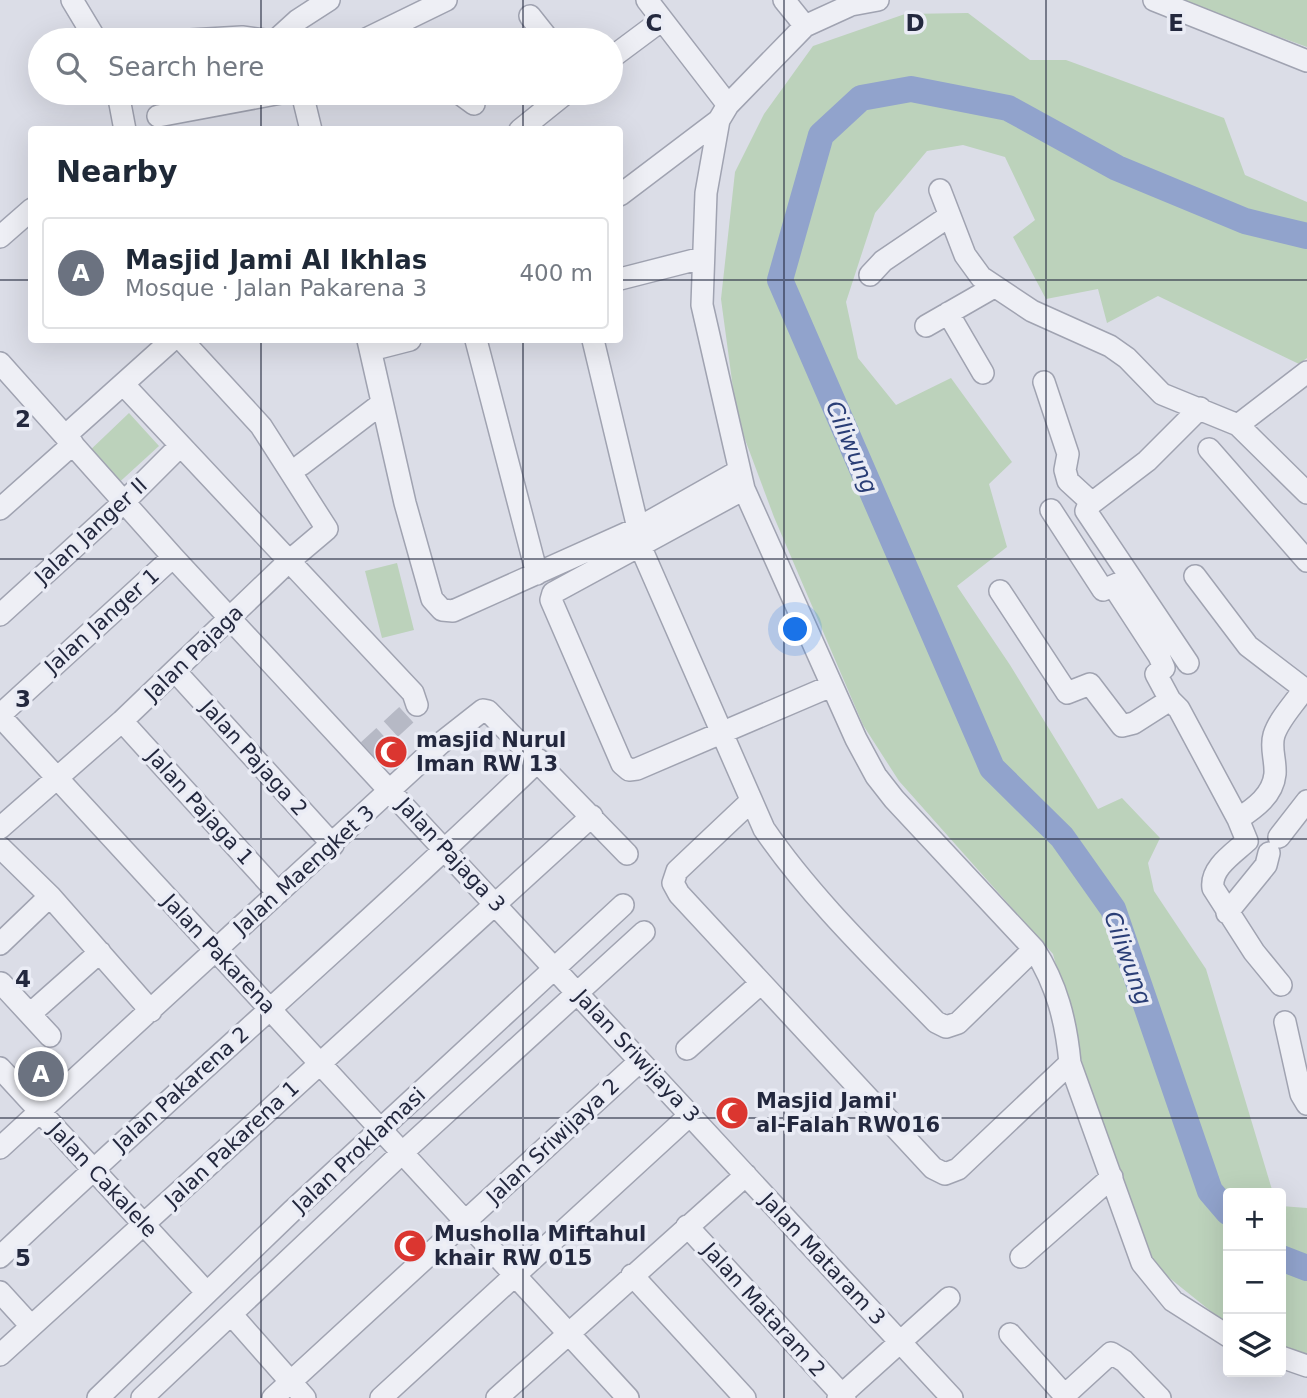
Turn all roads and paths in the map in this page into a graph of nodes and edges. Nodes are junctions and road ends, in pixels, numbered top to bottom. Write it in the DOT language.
graph roads {
  1 [pos="72,0"];
  2 [pos="329,0"];
  3 [pos="446,0"];
  4 [pos="647,0"];
  5 [pos="784,0"];
  6 [pos="878,0"];
  7 [pos="1154,0"];
  8 [pos="530,16"];
  9 [pos="662,19"];
  10 [pos="805,26"];
  11 [pos="89,28"];
  12 [pos="289,28"];
  13 [pos="390,28"];
  14 [pos="540,28"];
  15 [pos="623,49"];
  16 [pos="1307,61"];
  17 [pos="120,105"];
  18 [pos="217,105"];
  19 [pos="305,105"];
  20 [pos="551,105"];
  21 [pos="724,113"];
  22 [pos="158,116"];
  23 [pos="124,126"];
  24 [pos="311,126"];
  25 [pos="525,126"];
  26 [pos="940,190"];
  27 [pos="623,193"];
  28 [pos="28,212"];
  29 [pos="948,217"];
  30 [pos="0,237"];
  31 [pos="702,258"];
  32 [pos="870,275"];
  33 [pos="623,278"];
  34 [pos="994,287"];
  35 [pos="948,313"];
  36 [pos="926,326"];
  37 [pos="169,343"];
  38 [pos="185,343"];
  39 [pos="477,343"];
  40 [pos="594,343"];
  41 [pos="370,345"];
  42 [pos="0,363"];
  43 [pos="1307,372"];
  44 [pos="984,373"];
  45 [pos="1044,382"];
  46 [pos="124,385"];
  47 [pos="381,404"];
  48 [pos="1200,408"];
  49 [pos="1238,425"];
  50 [pos="69,440"];
  51 [pos="180,446"];
  52 [pos="1209,449"];
  53 [pos="301,466"];
  54 [pos="741,480"];
  55 [pos="1305,486"];
  56 [pos="5,495"];
  57 [pos="124,502"];
  58 [pos="1092,503"];
  59 [pos="1051,510"];
  60 [pos="639,538"];
  61 [pos="173,557"];
  62 [pos="1307,561"];
  63 [pos="288,562"];
  64 [pos="537,574"];
  65 [pos="1195,576"];
  66 [pos="1122,582"];
  67 [pos="1000,591"];
  68 [pos="0,615"];
  69 [pos="231,617"];
  70 [pos="1188,663"];
  71 [pos="175,671"];
  72 [pos="831,686"];
  73 [pos="1306,690"];
  74 [pos="1170,700"];
  75 [pos="417,705"];
  76 [pos="0,716"];
  77 [pos="122,722"];
  78 [pos="723,733"];
  79 [pos="539,760"];
  80 [pos="58,778"];
  81 [pos="390,790"];
  82 [pos="1307,801"];
  83 [pos="750,802"];
  84 [pos="592,816"];
  85 [pos="1238,819"];
  86 [pos="0,828"];
  87 [pos="333,845"];
  88 [pos="0,847"];
  89 [pos="446,850"];
  90 [pos="627,854"];
  91 [pos="278,893"];
  92 [pos="50,896"];
  93 [pos="496,904"];
  94 [pos="623,905"];
  95 [pos="1227,913"];
  96 [pos="644,932"];
  97 [pos="0,944"];
  98 [pos="1034,949"];
  99 [pos="215,951"];
  100 [pos="100,952"];
  101 [pos="556,968"];
  102 [pos="761,983"];
  103 [pos="0,984"];
  104 [pos="1281,985"];
  105 [pos="580,993"];
  106 [pos="270,1009"];
  107 [pos="151,1011"];
  108 [pos="30,1014"];
  109 [pos="1285,1022"];
  110 [pos="50,1036"];
  111 [pos="687,1049"];
  112 [pos="640,1061"];
  113 [pos="1070,1063"];
  114 [pos="319,1064"];
  115 [pos="0,1068"];
  116 [pos="1307,1104"];
  117 [pos="39,1110"];
  118 [pos="691,1114"];
  119 [pos="382,1129"];
  120 [pos="0,1148"];
  121 [pos="403,1152"];
  122 [pos="93,1169"];
  123 [pos="746,1175"];
  124 [pos="1111,1177"];
  125 [pos="466,1221"];
  126 [pos="144,1225"];
  127 [pos="687,1226"];
  128 [pos="0,1257"];
  129 [pos="1021,1257"];
  130 [pos="632,1275"];
  131 [pos="517,1276"];
  132 [pos="0,1292"];
  133 [pos="206,1293"];
  134 [pos="949,1298"];
  135 [pos="231,1314"];
  136 [pos="32,1326"];
  137 [pos="567,1333"];
  138 [pos="1223,1333"];
  139 [pos="1010,1335"];
  140 [pos="900,1342"];
  141 [pos="0,1355"];
  142 [pos="1286,1359"];
  143 [pos="1307,1366"];
  144 [pos="290,1381"];
  145 [pos="508,1395"];
  146 [pos="842,1397"];
  147 [pos="1066,1397"];
  148 [pos="98,1398"];
  149 [pos="142,1398"];
  150 [pos="273,1398"];
  151 [pos="305,1398"];
  152 [pos="381,1398"];
  153 [pos="628,1398"];
  154 [pos="745,1398"];
  155 [pos="952,1398"];
  156 [pos="1160,1398"];
  1 -- 11 [label="street"];
  2 -- 12 [label="street"];
  3 -- 13 [label="street"];
  4 -- 9 [label="street"];
  5 -- 10 [label="street"];
  6 -- 10 [label="street"];
  7 -- 16 [label="street"];
  8 -- 14 [label="street"];
  9 -- 15 [label="street"];
  9 -- 21 [label="street"];
  10 -- 21 [label="street"];
  17 -- 23 [label="street"];
  18 -- 22 [label="street"];
  19 -- 24 [label="street"];
  20 -- 25 [label="street"];
  21 -- 27 [label="street"];
  21 -- 31 [label="street"];
  26 -- 29 [label="street"];
  28 -- 30 [label="street"];
  29 -- 32 [label="street"];
  29 -- 34 [label="street"];
  31 -- 33 [label="street"];
  31 -- 54 [label="street"];
  34 -- 35 [label="street"];
  34 -- 48 [label="street"];
  35 -- 36 [label="street"];
  35 -- 44 [label="street"];
  37 -- 46 [label="street"];
  38 -- 63 [label="street, Jalan Pajaga"];
  39 -- 64 [label="street"];
  40 -- 60 [label="street"];
  41 -- 47 [label="street"];
  42 -- 50 [label="street, Jalan Pajaga 3"];
  43 -- 49 [label="street"];
  45 -- 58 [label="street"];
  46 -- 50 [label="street"];
  46 -- 51 [label="street"];
  47 -- 53 [label="street"];
  47 -- 64 [label="street"];
  48 -- 49 [label="street"];
  48 -- 58 [label="street"];
  49 -- 55 [label="street"];
  50 -- 56 [label="street"];
  50 -- 57 [label="street, Jalan Pajaga 3"];
  51 -- 57 [label="street, Jalan Janger II"];
  51 -- 63 [label="street"];
  52 -- 62 [label="street"];
  54 -- 60 [label="street"];
  54 -- 72 [label="street"];
  57 -- 61 [label="street, Jalan Pajaga 3"];
  57 -- 68 [label="street, Jalan Janger II"];
  58 -- 66 [label="street"];
  59 -- 66 [label="street"];
  60 -- 64 [label="street"];
  60 -- 78 [label="street"];
  60 -- 78 [label="street"];
  61 -- 69 [label="street, Jalan Pajaga 3"];
  61 -- 76 [label="street, Jalan Janger 1"];
  63 -- 69 [label="street, Jalan Pajaga"];
  63 -- 75 [label="street"];
  65 -- 73 [label="street"];
  66 -- 70 [label="street"];
  66 -- 74 [label="street"];
  67 -- 74 [label="street"];
  69 -- 71 [label="street, Jalan Pajaga"];
  69 -- 81 [label="street, Jalan Pajaga 3"];
  71 -- 77 [label="street, Jalan Pajaga"];
  71 -- 87 [label="street, Jalan Pajaga 2"];
  72 -- 78 [label="street"];
  72 -- 98 [label="street"];
  73 -- 85 [label="street"];
  74 -- 85 [label="street"];
  76 -- 80 [label="street, Jalan Pakarena"];
  77 -- 80 [label="street, Jalan Pajaga"];
  77 -- 91 [label="street, Jalan Pajaga 1"];
  78 -- 83 [label="street"];
  79 -- 81 [label="street, Jalan Maengket 3"];
  79 -- 84 [label="street"];
  79 -- 89 [label="street, Jalan Pakarena 2"];
  80 -- 86 [label="street, Jalan Pajaga"];
  80 -- 99 [label="street, Jalan Pakarena"];
  81 -- 87 [label="street, Jalan Maengket 3"];
  81 -- 89 [label="street, Jalan Pajaga 3"];
  82 -- 95 [label="street"];
  83 -- 98 [label="street"];
  83 -- 102 [label="street"];
  84 -- 90 [label="street"];
  84 -- 93 [label="street, Jalan Pakarena 1"];
  85 -- 95 [label="street"];
  87 -- 91 [label="street, Jalan Maengket 3"];
  88 -- 92 [label="street"];
  89 -- 93 [label="street, Jalan Pajaga 3"];
  89 -- 106 [label="street, Jalan Pakarena 2"];
  91 -- 99 [label="street, Jalan Maengket 3"];
  92 -- 97 [label="street"];
  92 -- 100 [label="street"];
  93 -- 101 [label="street, Jalan Pajaga 3"];
  93 -- 114 [label="street, Jalan Pakarena 1"];
  94 -- 101 [label="street, Jalan Proklamasi"];
  95 -- 104 [label="street"];
  96 -- 105 [label="street, Jalan Proklamasi"];
  98 -- 113 [label="street"];
  99 -- 106 [label="street, Jalan Pakarena"];
  99 -- 107 [label="street, Jalan Maengket 3"];
  100 -- 107 [label="street"];
  100 -- 108 [label="street"];
  101 -- 105 [label="street, Jalan Sriwijaya 3"];
  101 -- 119 [label="street, Jalan Proklamasi"];
  102 -- 111 [label="street"];
  102 -- 113 [label="street"];
  103 -- 108 [label="street"];
  105 -- 112 [label="street, Jalan Sriwijaya 3"];
  105 -- 121 [label="street, Jalan Proklamasi"];
  106 -- 114 [label="street, Jalan Pakarena"];
  106 -- 122 [label="street, Jalan Pakarena 2"];
  107 -- 117 [label="street, Jalan Maengket 3"];
  108 -- 110 [label="street"];
  109 -- 116 [label="street"];
  112 -- 118 [label="street, Jalan Sriwijaya 3"];
  112 -- 125 [label="street, Jalan Sriwijaya 2"];
  113 -- 124 [label="street"];
  114 -- 119 [label="street, Jalan Pakarena"];
  114 -- 126 [label="street, Jalan Pakarena 1"];
  115 -- 117 [label="street, Jalan Cakalele"];
  117 -- 120 [label="street, Jalan Maengket 3"];
  117 -- 122 [label="street, Jalan Cakalele"];
  118 -- 123 [label="street, Jalan Sriwijaya 3"];
  118 -- 131 [label="street"];
  119 -- 121 [label="street, Jalan Pakarena"];
  119 -- 133 [label="street, Jalan Proklamasi"];
  121 -- 125 [label="street, Jalan Pakarena"];
  121 -- 135 [label="street, Jalan Proklamasi"];
  122 -- 126 [label="street, Jalan Cakalele"];
  122 -- 128 [label="street, Jalan Pakarena 2"];
  123 -- 127 [label="street"];
  123 -- 140 [label="street, Jalan Mataram 3"];
  124 -- 129 [label="street"];
  124 -- 138 [label="street"];
  125 -- 131 [label="street, Jalan Pakarena"];
  125 -- 144 [label="street, Jalan Sriwijaya 2"];
  126 -- 133 [label="street, Jalan Cakalele"];
  126 -- 136 [label="street, Jalan Pakarena 1"];
  127 -- 130 [label="street"];
  127 -- 146 [label="street, Jalan Mataram 2"];
  130 -- 137 [label="street"];
  130 -- 154 [label="street"];
  131 -- 137 [label="street, Jalan Pakarena"];
  131 -- 152 [label="street"];
  132 -- 136 [label="street"];
  133 -- 148 [label="street, Jalan Proklamasi"];
  134 -- 140 [label="street"];
  135 -- 144 [label="street"];
  135 -- 149 [label="street, Jalan Proklamasi"];
  136 -- 141 [label="street, Jalan Pakarena 1"];
  137 -- 145 [label="street"];
  137 -- 153 [label="street, Jalan Pakarena"];
  139 -- 147 [label="street"];
  140 -- 146 [label="street"];
  140 -- 155 [label="street, Jalan Mataram 3"];
  142 -- 143 [label="street"];
  144 -- 150 [label="street, Jalan Sriwijaya 2"];
  144 -- 151 [label="street"];
  147 -- 156 [label="street"];
}
